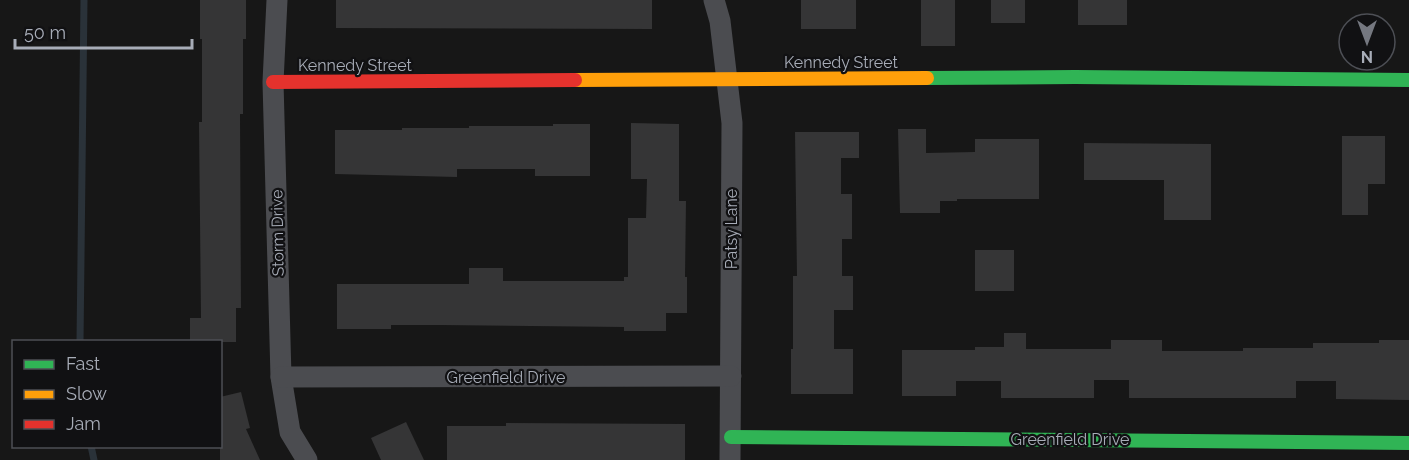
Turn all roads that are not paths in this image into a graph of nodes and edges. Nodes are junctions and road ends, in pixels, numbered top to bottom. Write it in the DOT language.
graph roads {
  1 [pos="277,0"];
  2 [pos="714,0"];
  3 [pos="727,79"];
  4 [pos="1409,80"];
  5 [pos="273,82"];
  6 [pos="731,376"];
  7 [pos="280,377"];
  8 [pos="731,437"];
  9 [pos="1409,443"];
  10 [pos="1029,450"];
  11 [pos="1343,451"];
  12 [pos="307,460"];
  13 [pos="730,460"];
  1 -- 5 [label="street, Storm Drive"];
  2 -- 3 [label="street, Patsy Lane"];
  3 -- 4 [label="street, Kennedy Street"];
  3 -- 5 [label="street, Kennedy Street"];
  3 -- 6 [label="street, Patsy Lane"];
  5 -- 7 [label="street, Storm Drive"];
  6 -- 7 [label="street, Greenfield Drive"];
  6 -- 8 [label="street, Patsy Lane"];
  7 -- 12 [label="street, Storm Drive"];
  8 -- 10 [label="street, Greenfield Drive"];
  8 -- 13 [label="street, Patsy Lane"];
  9 -- 11 [label="street, Greenfield Drive"];
  10 -- 11 [label="street, Greenfield Drive"];
}
